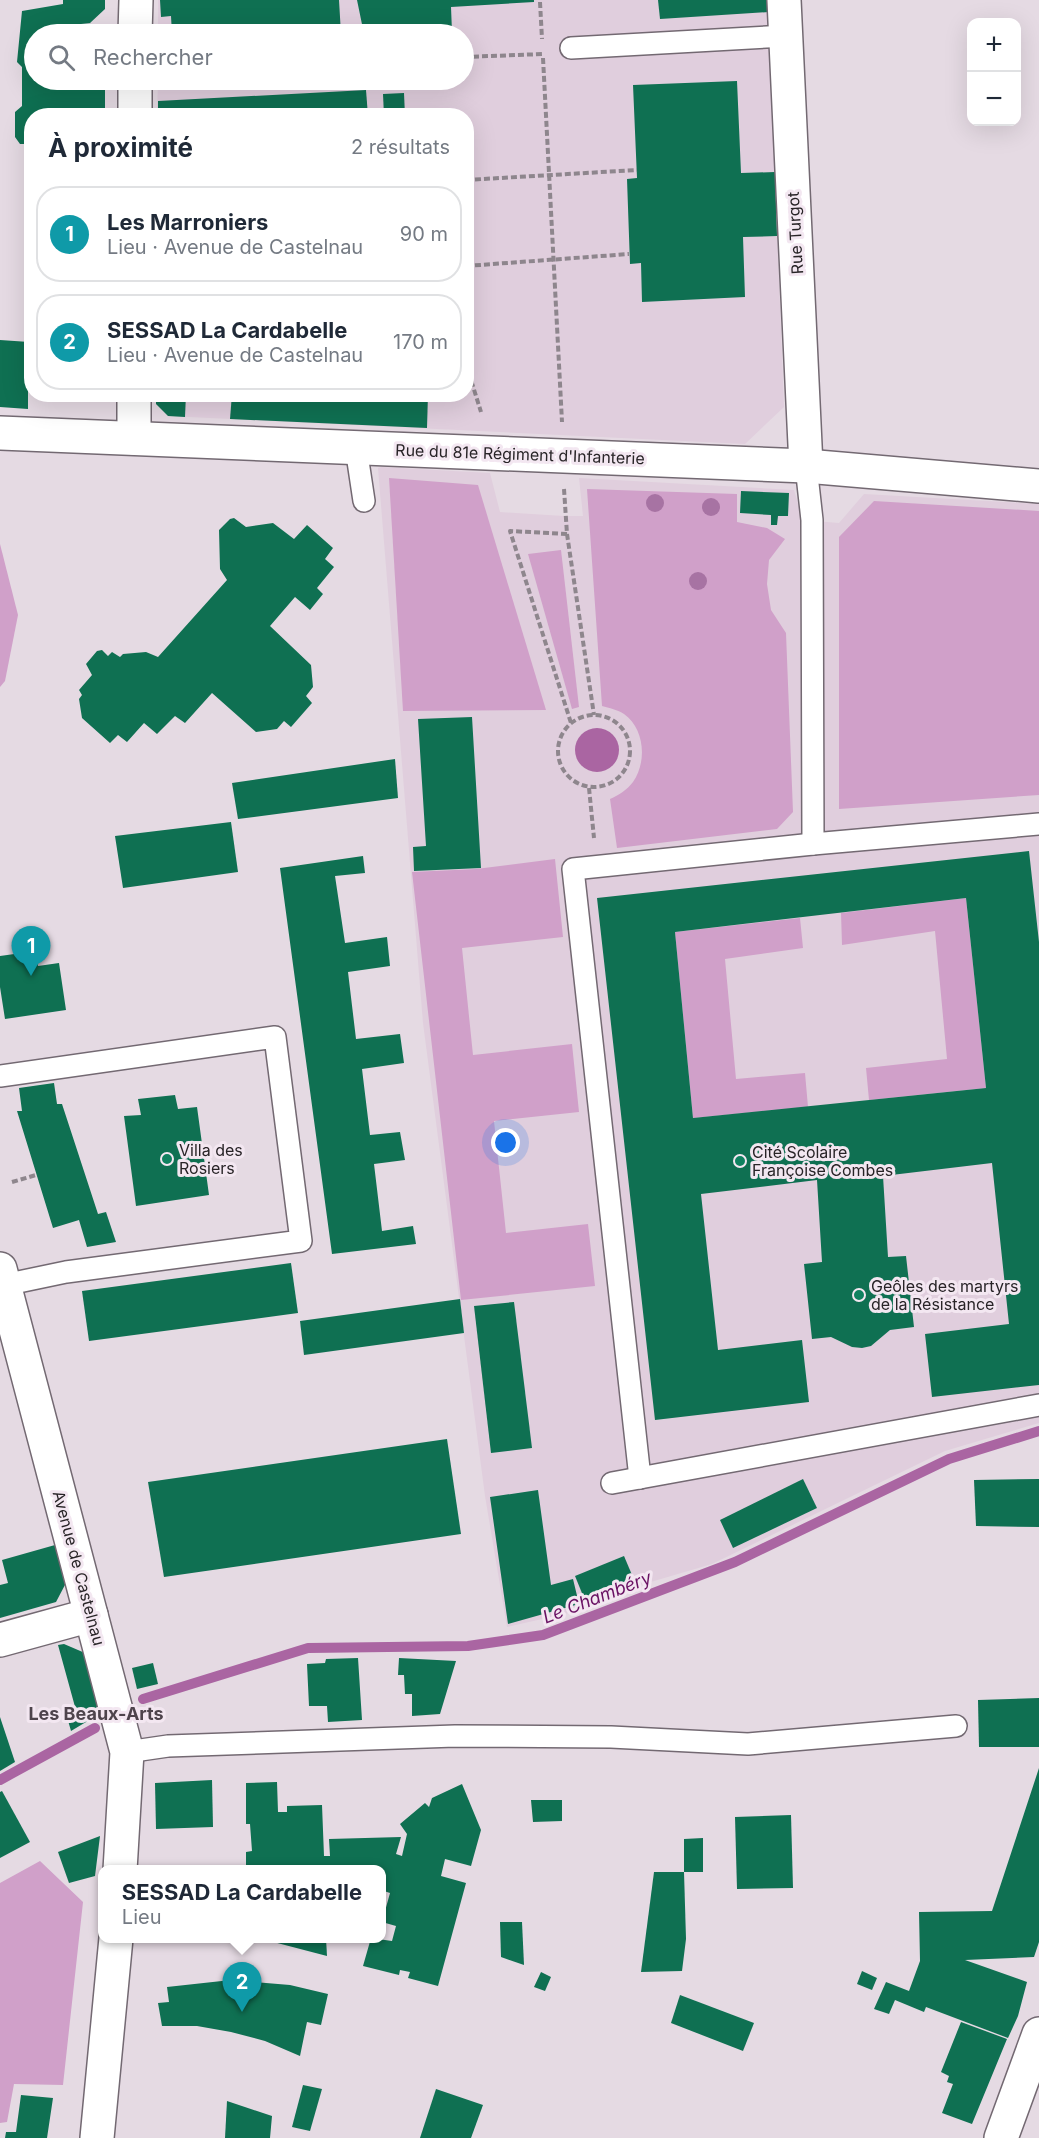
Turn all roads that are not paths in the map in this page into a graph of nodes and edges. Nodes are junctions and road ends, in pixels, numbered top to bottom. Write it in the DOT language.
graph roads {
  1 [pos="136,0"];
  2 [pos="784,0"];
  3 [pos="135,24"];
  4 [pos="786,36"];
  5 [pos="572,48"];
  6 [pos="135,90"];
  7 [pos="135,108"];
  8 [pos="134,402"];
  9 [pos="0,433"];
  10 [pos="134,438"];
  11 [pos="356,447"];
  12 [pos="806,466"];
  13 [pos="1039,486"];
  14 [pos="364,501"];
  15 [pos="1039,824"];
  16 [pos="813,844"];
  17 [pos="0,1076"];
  18 [pos="2,1277"];
  19 [pos="1039,1406"];
  20 [pos="640,1478"];
  21 [pos="612,1483"];
  22 [pos="91,1615"];
  23 [pos="0,1640"];
  24 [pos="956,1726"];
  25 [pos="128,1752"];
  26 [pos="120,1865"];
  27 [pos="116,1943"];
  28 [pos="1039,2034"];
  29 [pos="97,2138"];
  30 [pos="1001,2138"];
  1 -- 3 [label="street"];
  2 -- 4 [label="street, Rue Turgot"];
  4 -- 5 [label="lane"];
  4 -- 12 [label="street, Rue Turgot"];
  6 -- 7 [label="street"];
  8 -- 10 [label="street"];
  9 -- 10 [label="street, Rue du 81e Régiment d'Infanterie"];
  10 -- 11 [label="street, Rue du 81e Régiment d'Infanterie"];
  11 -- 12 [label="street, Rue du 81e Régiment d'Infanterie"];
  11 -- 14 [label="lane"];
  12 -- 13 [label="street, Rue du 81e Régiment d'Infanterie"];
  12 -- 16 [label="lane"];
  15 -- 16 [label="lane"];
  16 -- 20 [label="lane"];
  17 -- 18 [label="lane"];
  18 -- 22 [label="street, Avenue de Castelnau"];
  19 -- 20 [label="lane"];
  20 -- 21 [label="lane"];
  22 -- 23 [label="street"];
  22 -- 25 [label="street, Avenue de Castelnau"];
  24 -- 25 [label="lane"];
  25 -- 26 [label="street, Avenue de Castelnau"];
  27 -- 29 [label="street"];
  28 -- 30 [label="street"];
}
